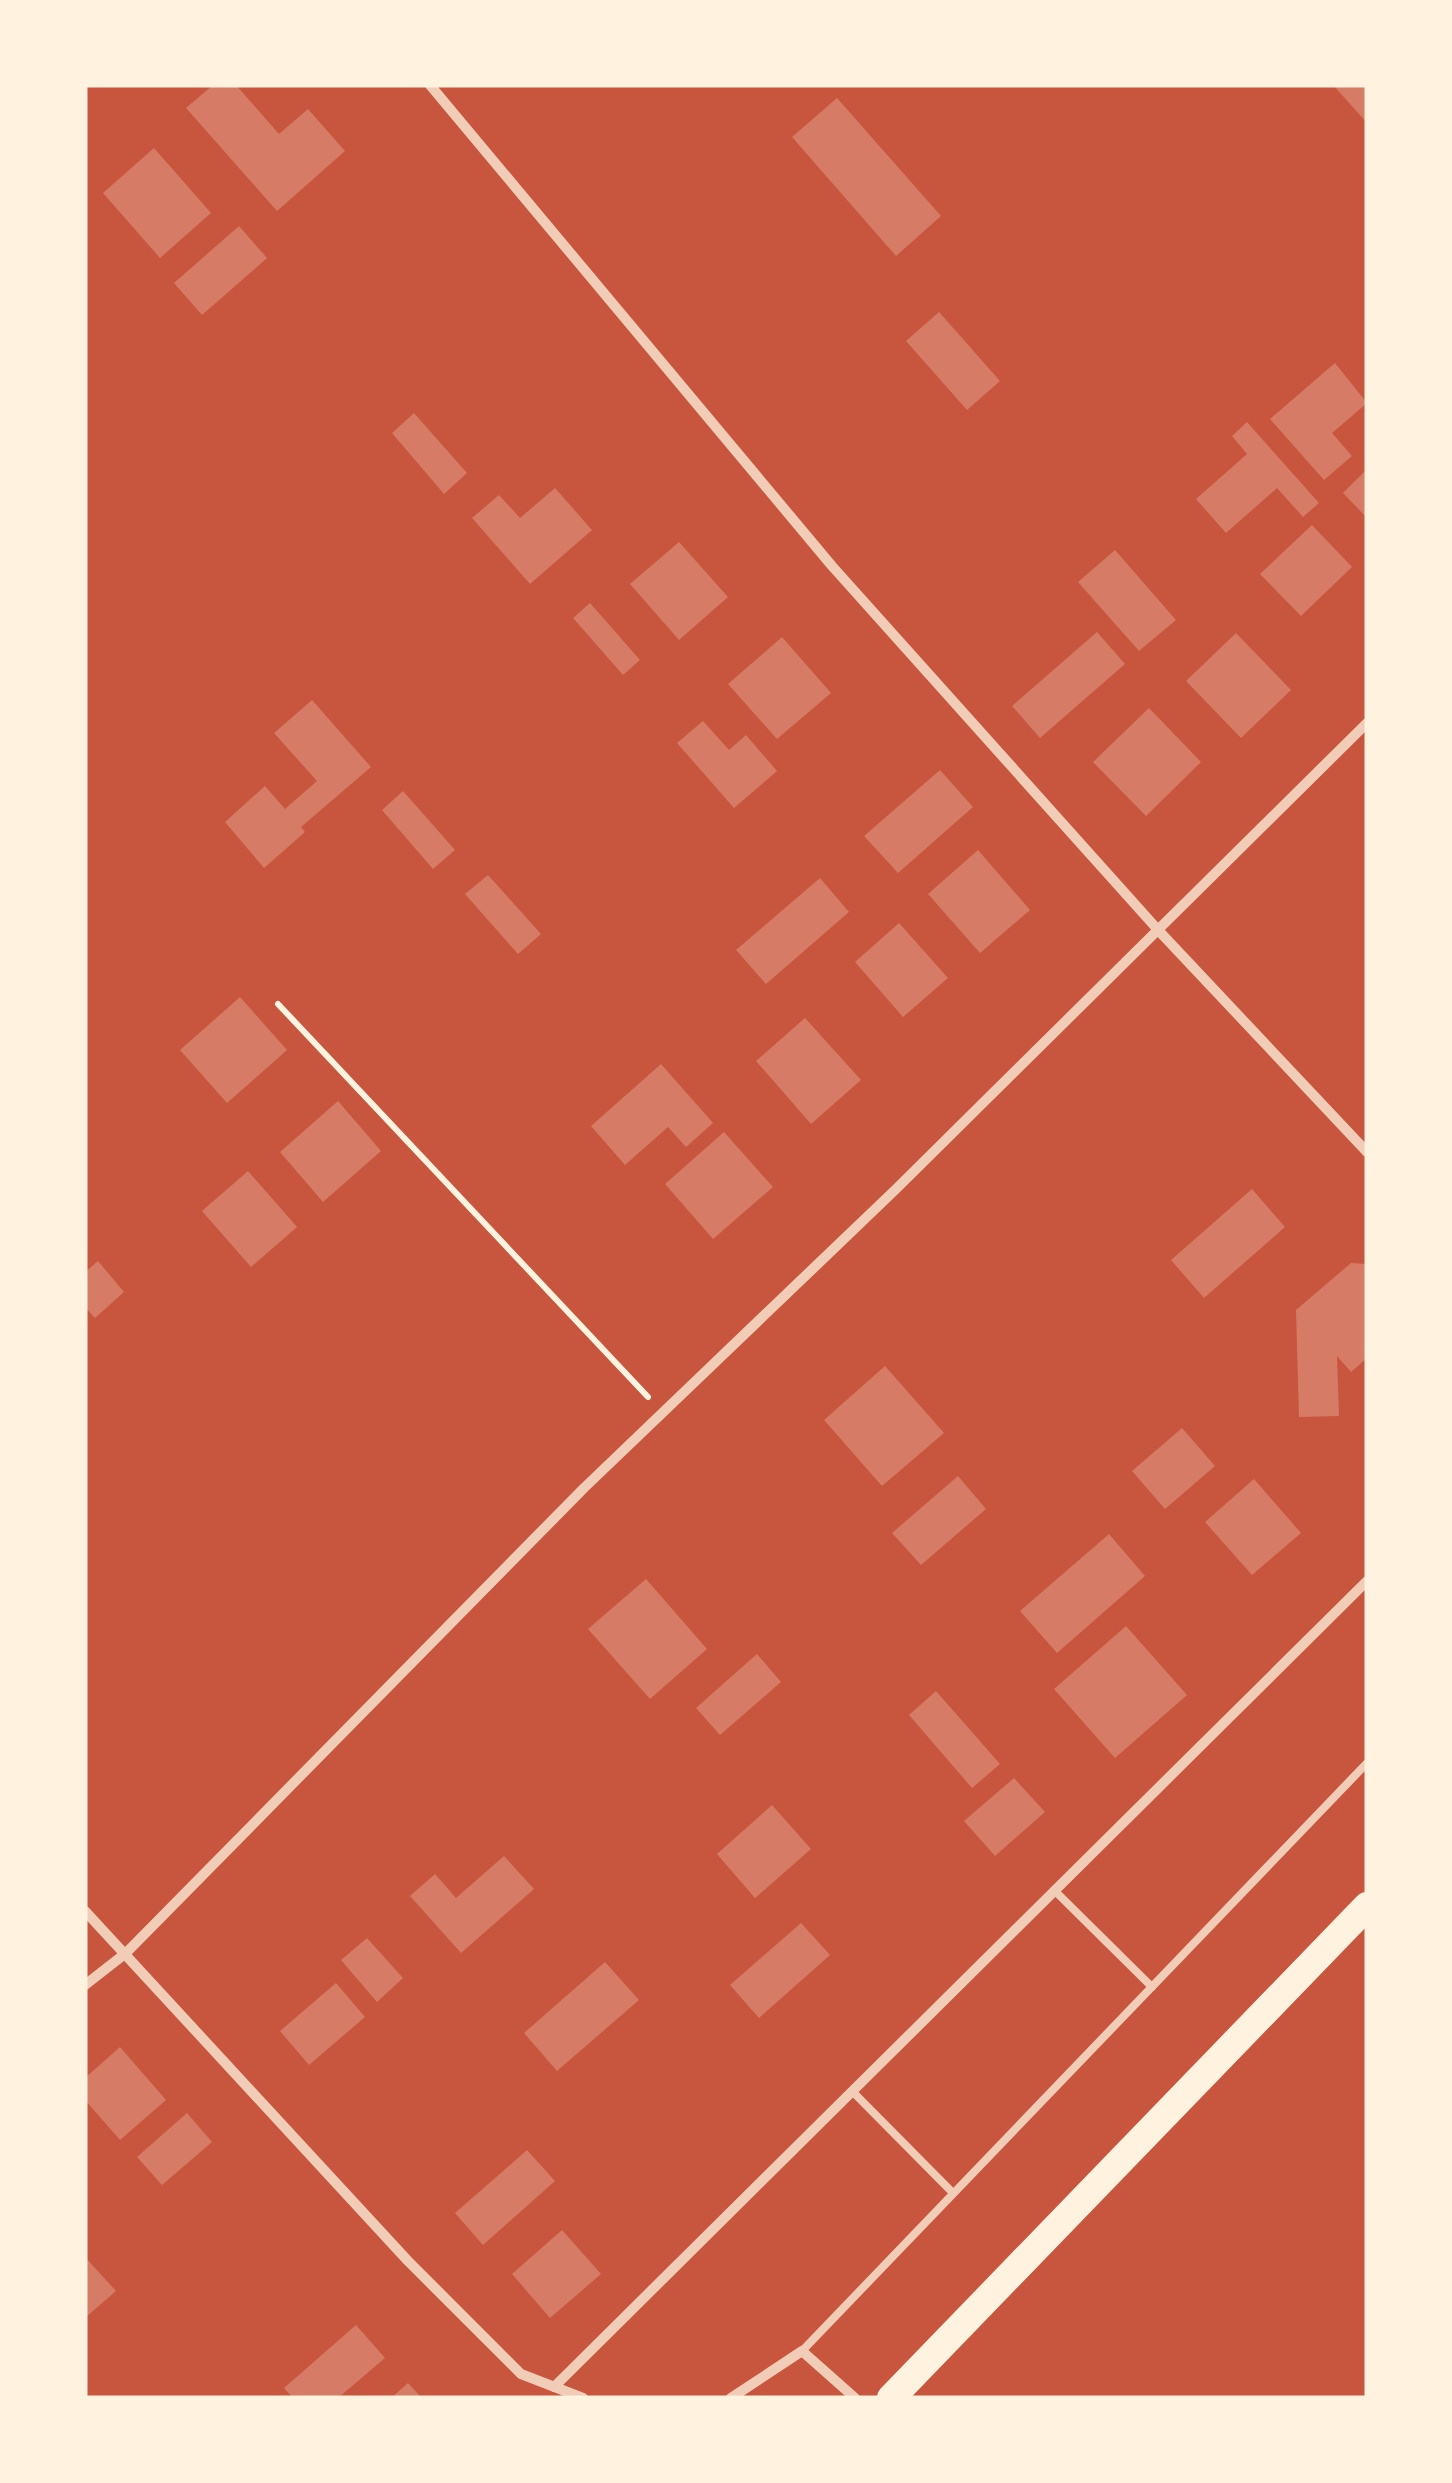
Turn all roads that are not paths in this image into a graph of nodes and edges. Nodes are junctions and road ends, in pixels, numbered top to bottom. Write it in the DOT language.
graph roads {
  1 [pos="430,85"];
  2 [pos="1367,724"];
  3 [pos="1159,931"];
  4 [pos="1367,1152"];
  5 [pos="1367,1581"];
  6 [pos="1367,1764"];
  7 [pos="1054,1890"];
  8 [pos="1367,1906"];
  9 [pos="85,1911"];
  10 [pos="126,1952"];
  11 [pos="85,1985"];
  12 [pos="1152,1988"];
  13 [pos="852,2091"];
  14 [pos="953,2193"];
  15 [pos="802,2350"];
  16 [pos="554,2387"];
  17 [pos="583,2398"];
  18 [pos="731,2398"];
  19 [pos="855,2398"];
  20 [pos="891,2398"];
  1 -- 3 [label="street"];
  2 -- 3 [label="street"];
  3 -- 4 [label="street"];
  3 -- 10 [label="street"];
  5 -- 7 [label="street"];
  6 -- 12 [label="lane"];
  7 -- 12 [label="lane"];
  7 -- 13 [label="street"];
  8 -- 20 [label="highway"];
  9 -- 10 [label="street"];
  10 -- 11 [label="street"];
  10 -- 16 [label="street"];
  12 -- 14 [label="lane"];
  13 -- 14 [label="lane"];
  13 -- 16 [label="street"];
  14 -- 15 [label="lane"];
  15 -- 18 [label="street"];
  15 -- 19 [label="street"];
  16 -- 17 [label="street"];
}
